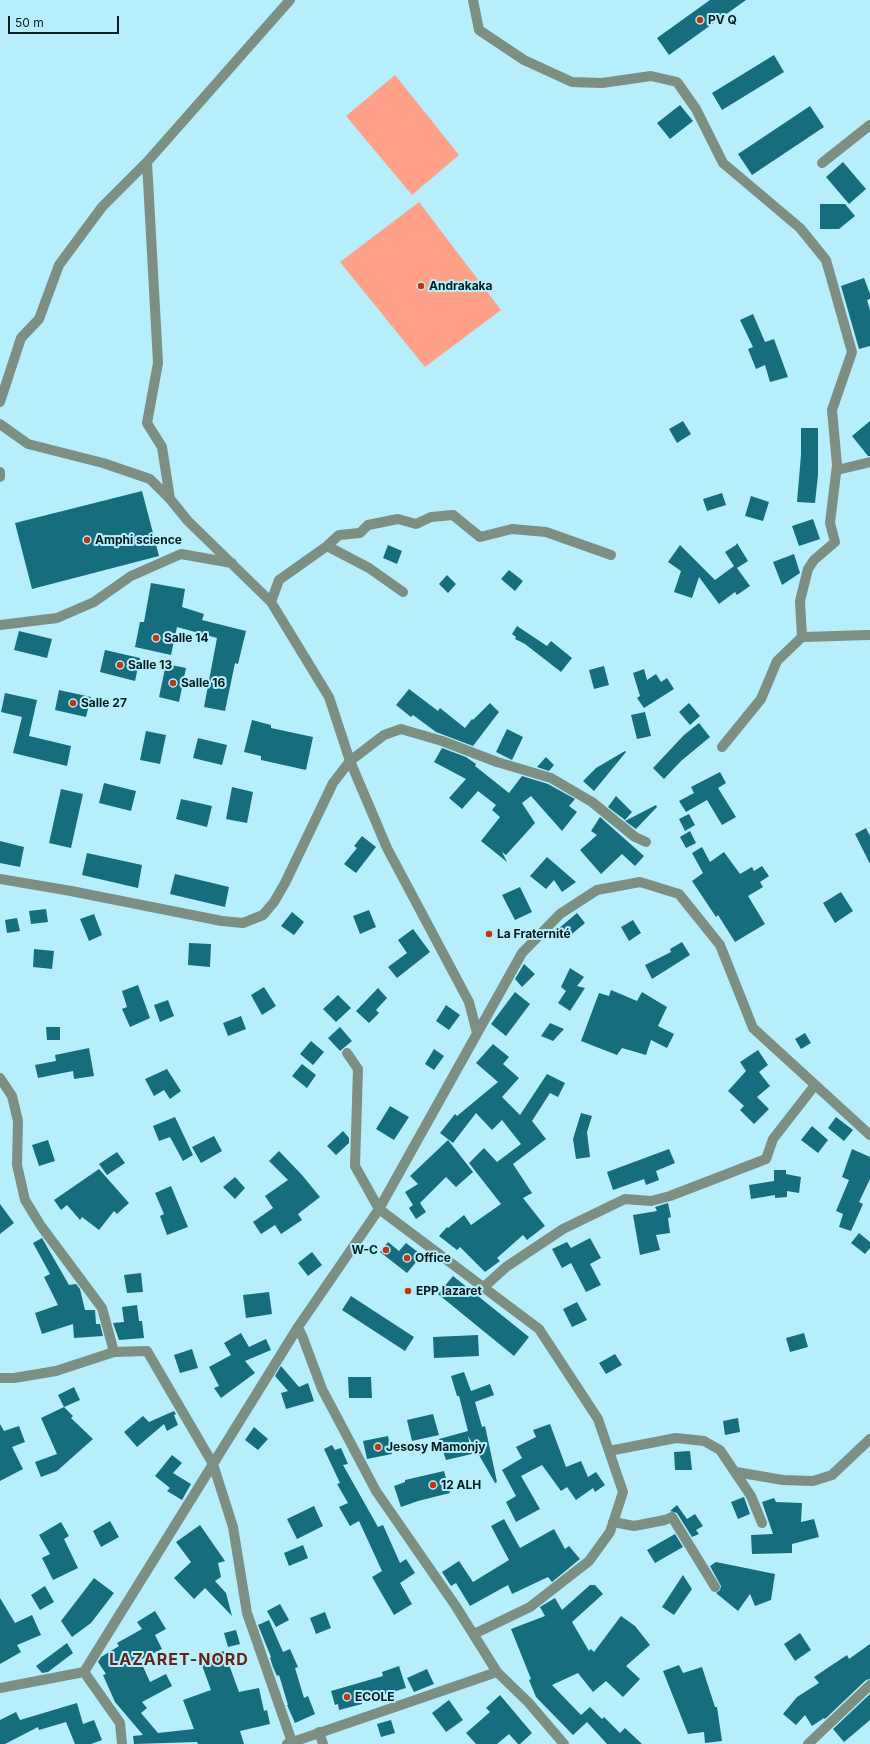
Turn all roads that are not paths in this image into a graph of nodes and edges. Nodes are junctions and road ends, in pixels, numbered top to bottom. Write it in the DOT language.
graph roads {
  1 [pos="290,0"];
  2 [pos="473,0"];
  3 [pos="870,125"];
  4 [pos="147,162"];
  5 [pos="822,163"];
  6 [pos="0,402"];
  7 [pos="0,424"];
  8 [pos="870,462"];
  9 [pos="837,470"];
  10 [pos="0,472"];
  11 [pos="0,477"];
  12 [pos="170,499"];
  13 [pos="327,546"];
  14 [pos="610,555"];
  15 [pos="232,563"];
  16 [pos="403,592"];
  17 [pos="271,602"];
  18 [pos="0,625"];
  19 [pos="870,635"];
  20 [pos="802,637"];
  21 [pos="722,747"];
  22 [pos="350,761"];
  23 [pos="646,842"];
  24 [pos="0,879"];
  25 [pos="477,1033"];
  26 [pos="347,1053"];
  27 [pos="0,1078"];
  28 [pos="815,1085"];
  29 [pos="870,1134"];
  30 [pos="379,1209"];
  31 [pos="484,1288"];
  32 [pos="298,1327"];
  33 [pos="114,1352"];
  34 [pos="0,1378"];
  35 [pos="870,1440"];
  36 [pos="609,1451"];
  37 [pos="213,1464"];
  38 [pos="736,1472"];
  39 [pos="613,1522"];
  40 [pos="762,1523"];
  41 [pos="715,1587"];
  42 [pos="474,1634"];
  43 [pos="84,1672"];
  44 [pos="497,1672"];
  45 [pos="870,1685"];
  46 [pos="0,1688"];
  47 [pos="319,1732"];
  48 [pos="289,1743"];
  49 [pos="122,1744"];
  50 [pos="323,1744"];
  51 [pos="564,1744"];
  52 [pos="808,1744"];
  1 -- 4 [label="street"];
  2 -- 9 [label="street"];
  3 -- 5 [label="street"];
  4 -- 6 [label="street"];
  4 -- 12 [label="street"];
  7 -- 12 [label="street"];
  8 -- 9 [label="street"];
  9 -- 20 [label="street"];
  10 -- 11 [label="street"];
  12 -- 15 [label="street"];
  13 -- 14 [label="street"];
  13 -- 16 [label="street"];
  13 -- 17 [label="street"];
  15 -- 17 [label="street"];
  15 -- 18 [label="street"];
  17 -- 22 [label="street"];
  19 -- 20 [label="street"];
  20 -- 21 [label="street"];
  22 -- 23 [label="street"];
  22 -- 24 [label="street"];
  22 -- 25 [label="street"];
  25 -- 28 [label="street"];
  25 -- 30 [label="street"];
  26 -- 30 [label="street"];
  27 -- 33 [label="street"];
  28 -- 29 [label="street"];
  28 -- 31 [label="street"];
  30 -- 31 [label="street"];
  30 -- 32 [label="street"];
  31 -- 36 [label="street"];
  32 -- 37 [label="street"];
  32 -- 42 [label="street"];
  33 -- 34 [label="street"];
  33 -- 37 [label="street"];
  35 -- 38 [label="street"];
  36 -- 38 [label="street"];
  36 -- 39 [label="street"];
  37 -- 43 [label="street"];
  37 -- 48 [label="street"];
  38 -- 40 [label="street"];
  39 -- 41 [label="street"];
  39 -- 42 [label="street"];
  42 -- 44 [label="street"];
  43 -- 46 [label="street"];
  43 -- 49 [label="street"];
  44 -- 47 [label="street"];
  44 -- 51 [label="street"];
  45 -- 52 [label="street"];
  47 -- 48 [label="street"];
  47 -- 50 [label="street"];
}
